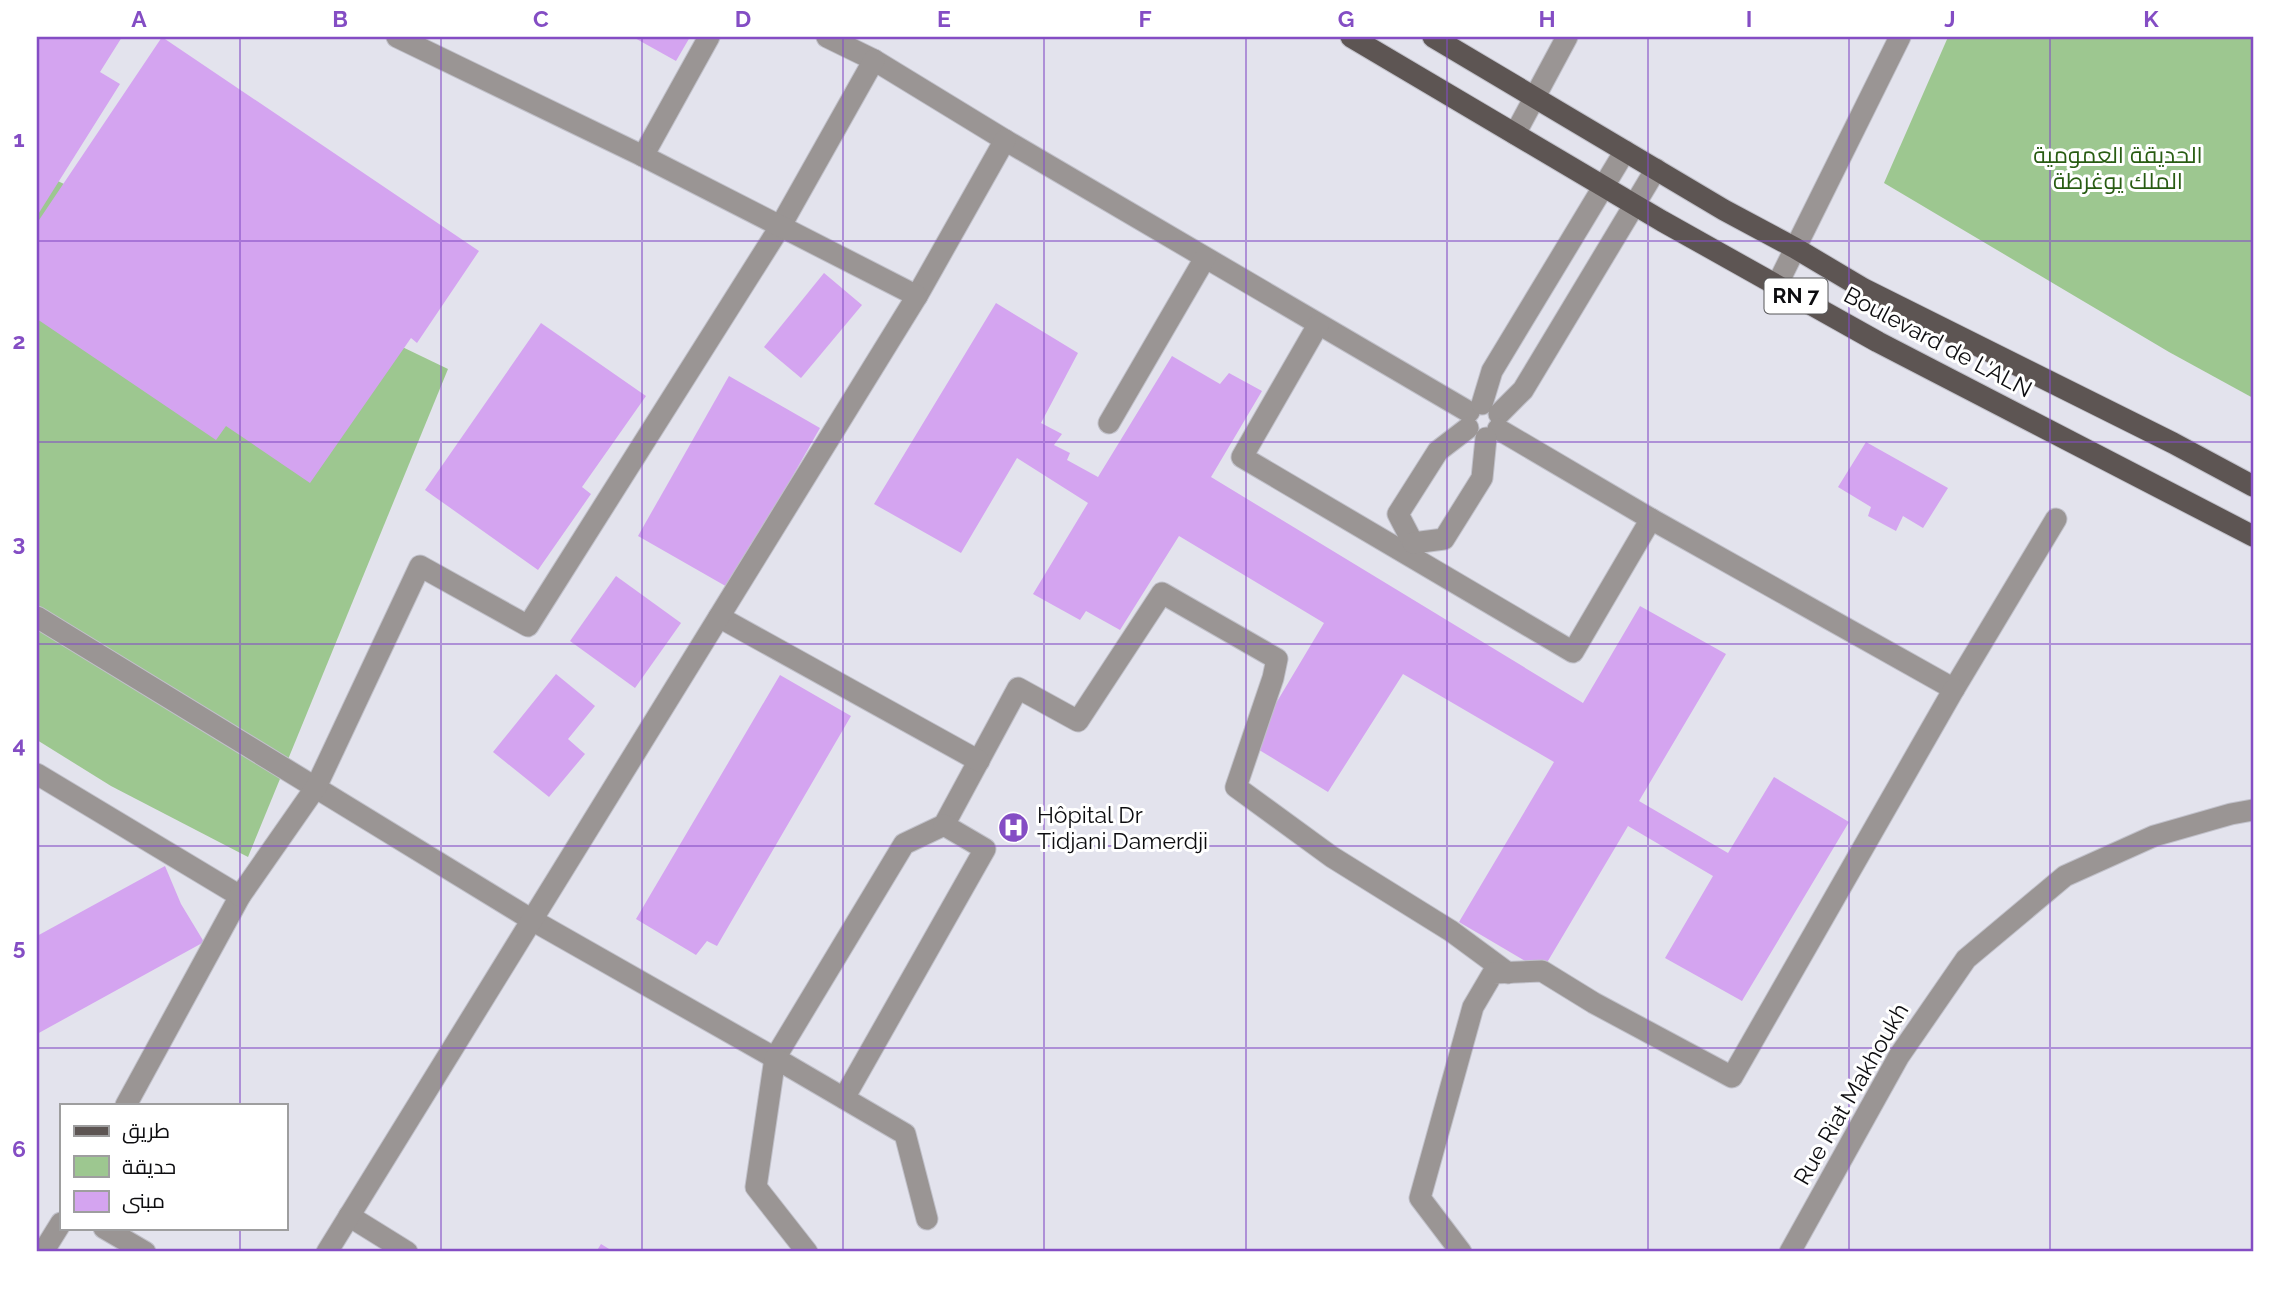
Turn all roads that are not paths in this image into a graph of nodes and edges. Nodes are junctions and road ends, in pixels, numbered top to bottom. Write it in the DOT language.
graph roads {
  1 [pos="397,37"];
  2 [pos="709,37"];
  3 [pos="827,37"];
  4 [pos="1351,37"];
  5 [pos="1433,37"];
  6 [pos="1567,37"];
  7 [pos="1900,37"];
  8 [pos="874,60"];
  9 [pos="1535,97"];
  10 [pos="1514,135"];
  11 [pos="1005,141"];
  12 [pos="1625,151"];
  13 [pos="643,156"];
  14 [pos="1656,169"];
  15 [pos="1604,184"];
  16 [pos="1635,204"];
  17 [pos="780,226"];
  18 [pos="1795,248"];
  19 [pos="1205,258"];
  20 [pos="1777,285"];
  21 [pos="917,296"];
  22 [pos="1318,325"];
  23 [pos="1484,421"];
  24 [pos="1109,423"];
  25 [pos="2253,486"];
  26 [pos="1651,519"];
  27 [pos="2056,519"];
  28 [pos="2253,536"];
  29 [pos="1410,549"];
  30 [pos="37,617"];
  31 [pos="719,617"];
  32 [pos="1954,690"];
  33 [pos="979,761"];
  34 [pos="37,774"];
  35 [pos="316,787"];
  36 [pos="2253,810"];
  37 [pos="944,825"];
  38 [pos="240,896"];
  39 [pos="531,920"];
  40 [pos="1508,973"];
  41 [pos="775,1058"];
  42 [pos="844,1098"];
  43 [pos="127,1104"];
  44 [pos="349,1216"];
  45 [pos="927,1219"];
  46 [pos="60,1225"];
  47 [pos="107,1230"];
  48 [pos="43,1252"];
  49 [pos="145,1252"];
  50 [pos="327,1252"];
  51 [pos="407,1252"];
  52 [pos="807,1252"];
  53 [pos="1461,1252"];
  54 [pos="1790,1252"];
  1 -- 13 [label="street"];
  2 -- 13 [label="street"];
  3 -- 8 [label="street"];
  4 -- 10 [label="main road, Boulevard de L'ALN / RN 7"];
  5 -- 9 [label="main road, Boulevard de L'ALN / RN 7"];
  6 -- 9 [label="street"];
  7 -- 18 [label="street"];
  8 -- 11 [label="street"];
  8 -- 17 [label="street"];
  9 -- 10 [label="street"];
  9 -- 12 [label="main road, Boulevard de L'ALN / RN 7"];
  10 -- 15 [label="main road, Boulevard de L'ALN / RN 7"];
  11 -- 19 [label="street"];
  11 -- 21 [label="street"];
  12 -- 14 [label="main road, Boulevard de L'ALN / RN 7"];
  12 -- 15 [label="street"];
  13 -- 17 [label="street"];
  14 -- 16 [label="street"];
  14 -- 18 [label="main road, Boulevard de L'ALN / RN 7"];
  15 -- 16 [label="main road, Boulevard de L'ALN / RN 7"];
  15 -- 23 [label="street"];
  16 -- 20 [label="main road, Boulevard de L'ALN / RN 7"];
  16 -- 23 [label="street"];
  17 -- 21 [label="street"];
  17 -- 35 [label="street"];
  18 -- 20 [label="street"];
  18 -- 25 [label="main road, Boulevard de L'ALN / RN 7"];
  19 -- 22 [label="street"];
  19 -- 24 [label="street"];
  20 -- 28 [label="main road, Boulevard de L'ALN / RN 7"];
  21 -- 31 [label="street"];
  22 -- 23 [label="street"];
  22 -- 29 [label="street"];
  23 -- 26 [label="street"];
  23 -- 29 [label="street"];
  23 -- 29 [label="street"];
  26 -- 29 [label="street"];
  26 -- 32 [label="street"];
  27 -- 32 [label="street"];
  30 -- 35 [label="street"];
  31 -- 33 [label="street"];
  31 -- 39 [label="street"];
  32 -- 40 [label="street"];
  33 -- 37 [label="street"];
  33 -- 40 [label="street"];
  34 -- 38 [label="street"];
  35 -- 38 [label="street"];
  35 -- 39 [label="street"];
  36 -- 54 [label="street, Rue Riat Makhoukh"];
  37 -- 41 [label="street"];
  37 -- 42 [label="street"];
  38 -- 43 [label="street"];
  39 -- 41 [label="street"];
  39 -- 44 [label="street"];
  40 -- 53 [label="street"];
  41 -- 42 [label="street"];
  41 -- 52 [label="street"];
  42 -- 45 [label="street"];
  44 -- 50 [label="street"];
  44 -- 51 [label="street"];
  46 -- 48 [label="street"];
  47 -- 49 [label="street"];
}
